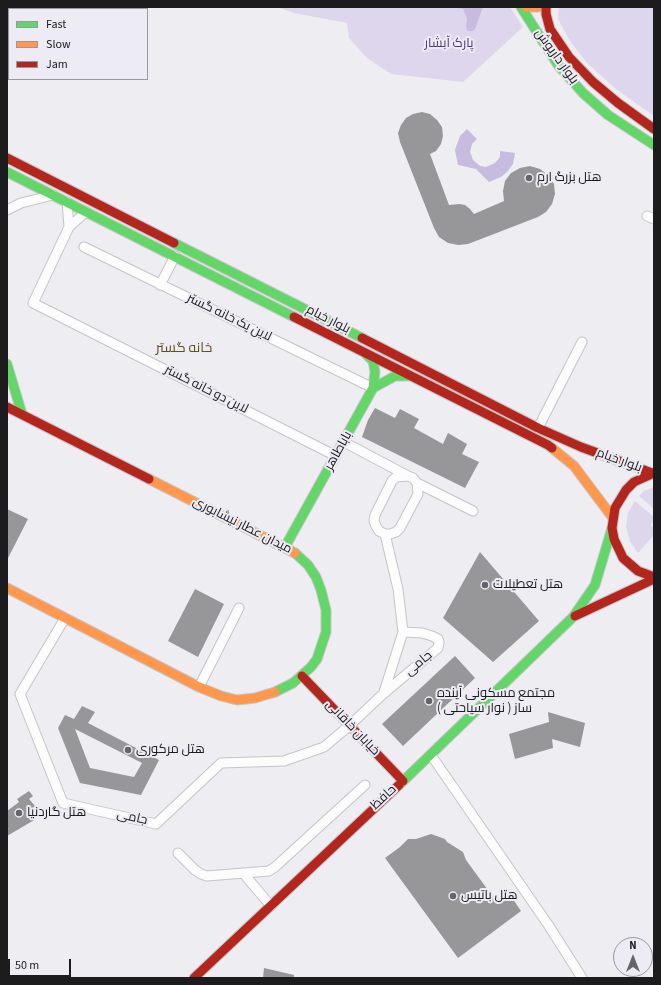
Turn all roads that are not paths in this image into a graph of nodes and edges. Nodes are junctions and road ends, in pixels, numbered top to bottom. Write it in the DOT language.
graph roads {
  1 [pos="521,7"];
  2 [pos="526,7"];
  3 [pos="538,7"];
  4 [pos="546,7"];
  5 [pos="654,129"];
  6 [pos="654,145"];
  7 [pos="7,158"];
  8 [pos="7,172"];
  9 [pos="54,195"];
  10 [pos="67,202"];
  11 [pos="7,210"];
  12 [pos="86,212"];
  13 [pos="69,228"];
  14 [pos="84,247"];
  15 [pos="176,256"];
  16 [pos="160,285"];
  17 [pos="582,342"];
  18 [pos="366,354"];
  19 [pos="7,364"];
  20 [pos="410,376"];
  21 [pos="373,388"];
  22 [pos="7,407"];
  23 [pos="22,414"];
  24 [pos="538,428"];
  25 [pos="344,442"];
  26 [pos="336,456"];
  27 [pos="653,473"];
  28 [pos="408,476"];
  29 [pos="417,483"];
  30 [pos="473,511"];
  31 [pos="613,518"];
  32 [pos="612,528"];
  33 [pos="385,534"];
  34 [pos="286,547"];
  35 [pos="654,578"];
  36 [pos="7,588"];
  37 [pos="239,608"];
  38 [pos="573,617"];
  39 [pos="65,618"];
  40 [pos="403,632"];
  41 [pos="302,676"];
  42 [pos="199,687"];
  43 [pos="383,694"];
  44 [pos="349,726"];
  45 [pos="430,755"];
  46 [pos="403,781"];
  47 [pos="365,785"];
  48 [pos="178,853"];
  49 [pos="242,873"];
  50 [pos="270,906"];
  51 [pos="194,978"];
  52 [pos="582,978"];
  1 -- 6 [label="main road, بلوار داریوش"];
  2 -- 3 [label="main road"];
  4 -- 5 [label="main road, بلوار داریوش"];
  7 -- 24 [label="main road, بلوار خیام"];
  8 -- 9 [label="main road, بلوار خیام"];
  9 -- 10 [label="main road, بلوار خیام"];
  9 -- 11 [label="street"];
  10 -- 12 [label="main road, بلوار خیام"];
  10 -- 13 [label="street"];
  12 -- 13 [label="street"];
  12 -- 15 [label="main road, بلوار خیام"];
  13 -- 26 [label="street, لاین دو خانه گستر"];
  14 -- 16 [label="street, لاین یک خانه گستر"];
  15 -- 16 [label="street"];
  15 -- 18 [label="main road, بلوار خیام"];
  16 -- 21 [label="street, لاین یک خانه گستر"];
  17 -- 24 [label="street"];
  18 -- 20 [label="main road, بلوار خیام"];
  18 -- 21 [label="main road, باباطاهر"];
  19 -- 23 [label="main road"];
  20 -- 21 [label="main road"];
  20 -- 31 [label="main road, بلوار خیام"];
  21 -- 25 [label="main road, باباطاهر"];
  22 -- 23 [label="main road, میدان عطار نیشابوری"];
  23 -- 34 [label="main road, میدان عطار نیشابوری"];
  24 -- 27 [label="main road, بلوار خیام"];
  25 -- 26 [label="main road, باباطاهر"];
  25 -- 28 [label="street"];
  26 -- 34 [label="main road, باباطاهر"];
  27 -- 31 [label="main road"];
  28 -- 29 [label="street"];
  28 -- 33 [label="street, جامی"];
  29 -- 30 [label="street"];
  29 -- 33 [label="street"];
  31 -- 32 [label="main road"];
  32 -- 35 [label="main road"];
  32 -- 38 [label="main road"];
  33 -- 40 [label="street, جامی"];
  34 -- 41 [label="main road, میدان عطار نیشابوری"];
  35 -- 38 [label="main road"];
  36 -- 39 [label="main road, میدان عطار نیشابوری"];
  37 -- 42 [label="street"];
  38 -- 45 [label="main road, حافظ"];
  39 -- 42 [label="main road, میدان عطار نیشابوری"];
  39 -- 44 [label="street, جامی"];
  40 -- 43 [label="street, جامی"];
  40 -- 43 [label="street, جامی"];
  41 -- 42 [label="main road, میدان عطار نیشابوری"];
  41 -- 44 [label="main road, خیابان خاقانی"];
  43 -- 44 [label="street, جامی"];
  44 -- 46 [label="main road, خیابان خاقانی"];
  45 -- 46 [label="main road, حافظ"];
  45 -- 52 [label="street"];
  46 -- 50 [label="main road, حافظ"];
  47 -- 49 [label="street"];
  48 -- 49 [label="street"];
  49 -- 50 [label="street"];
  50 -- 51 [label="main road, حافظ"];
}
